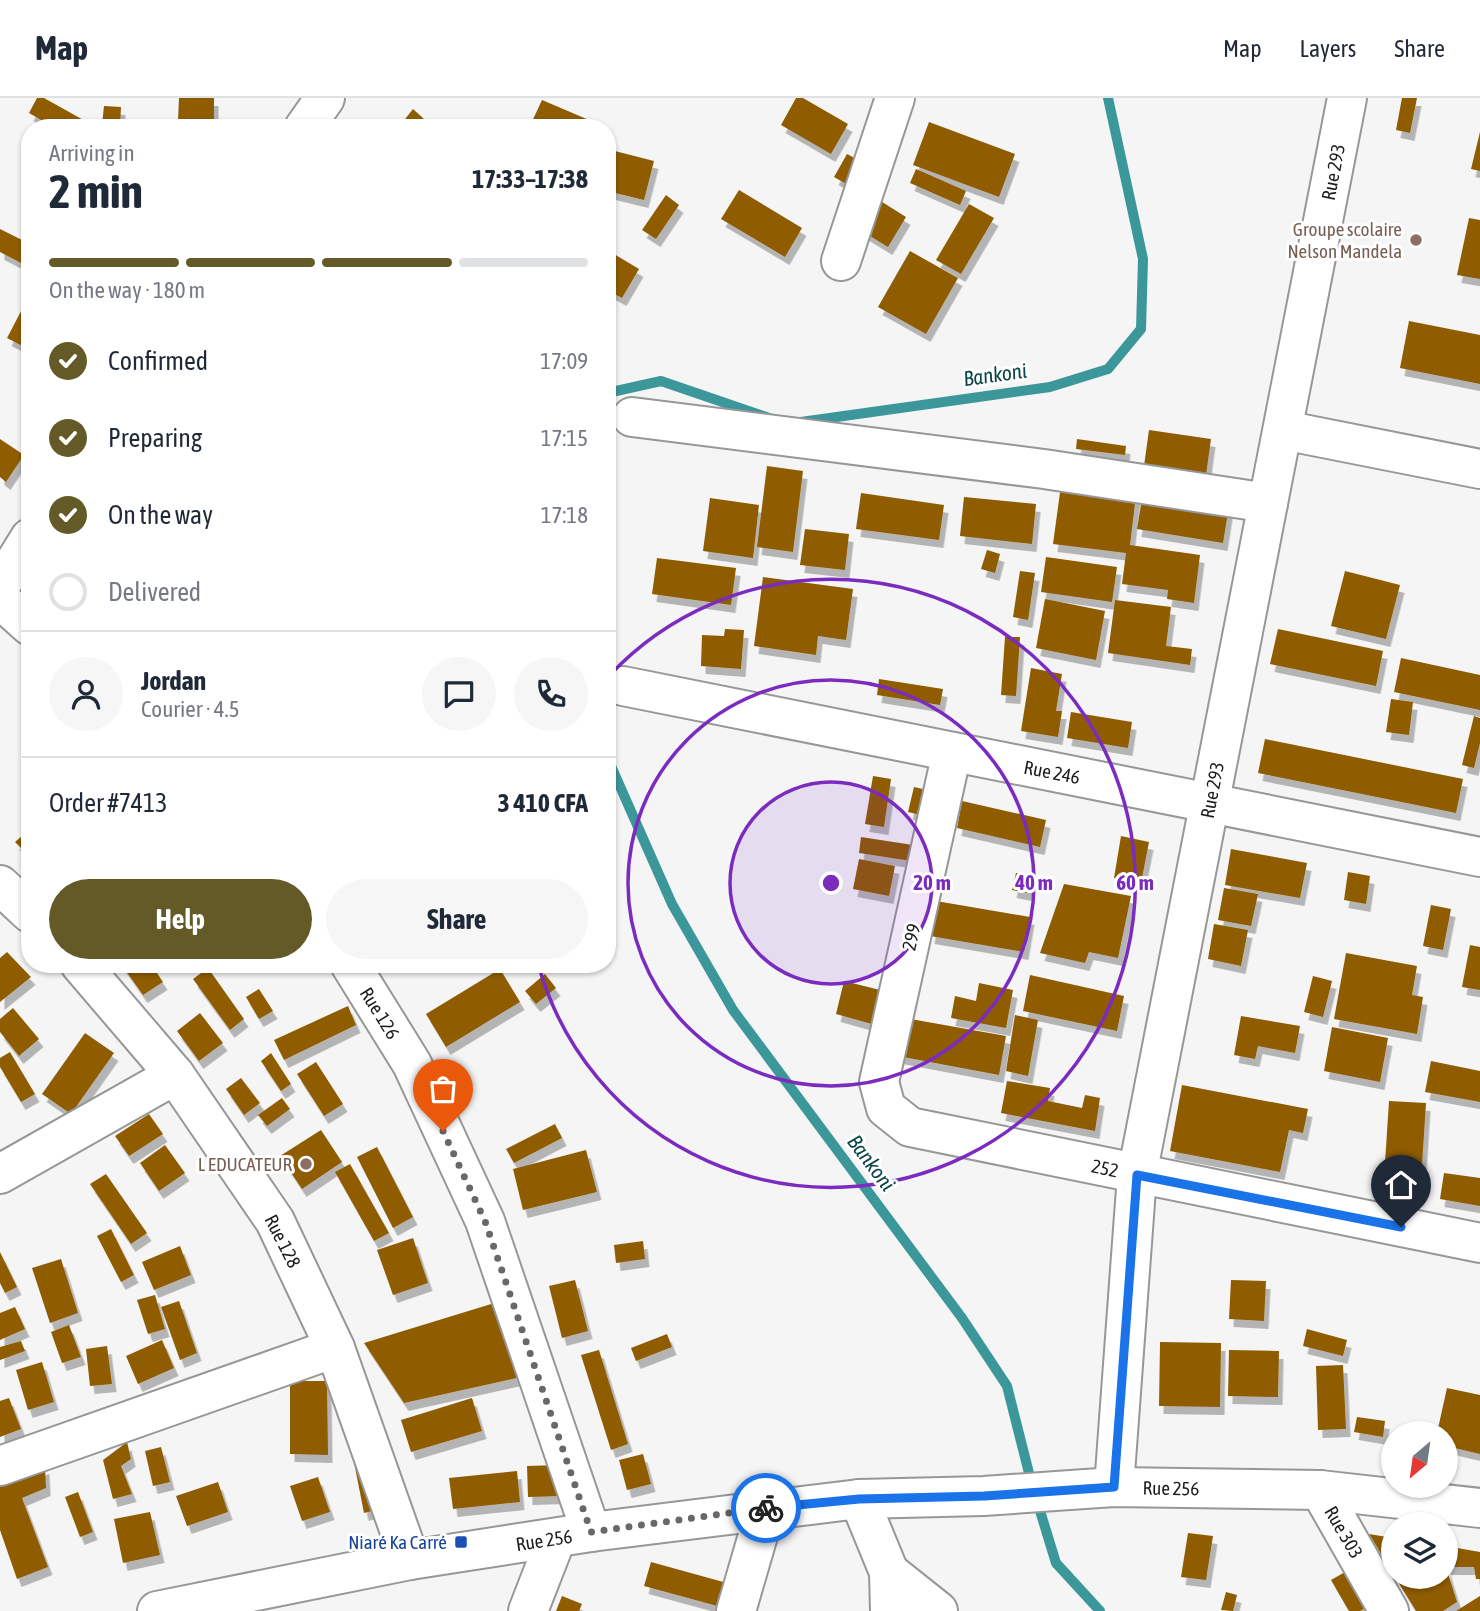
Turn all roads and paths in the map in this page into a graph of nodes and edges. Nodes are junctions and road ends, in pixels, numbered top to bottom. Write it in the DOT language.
graph roads {
  1 [pos="325,98"];
  2 [pos="895,98"];
  3 [pos="1347,98"];
  4 [pos="310,119"];
  5 [pos="841,261"];
  6 [pos="632,417"];
  7 [pos="1283,430"];
  8 [pos="1480,469"];
  9 [pos="1268,503"];
  10 [pos="21,552"];
  11 [pos="0,586"];
  12 [pos="0,599"];
  13 [pos="21,618"];
  14 [pos="623,686"];
  15 [pos="952,752"];
  16 [pos="1210,803"];
  17 [pos="1480,857"];
  18 [pos="0,885"];
  19 [pos="21,905"];
  20 [pos="88,973"];
  21 [pos="355,973"];
  22 [pos="175,1075"];
  23 [pos="879,1082"];
  24 [pos="0,1174"];
  25 [pos="1137,1175"];
  26 [pos="1480,1243"];
  27 [pos="335,1348"];
  28 [pos="0,1466"];
  29 [pos="1098,1489"];
  30 [pos="1320,1490"];
  31 [pos="859,1499"];
  32 [pos="766,1508"];
  33 [pos="1480,1508"];
  34 [pos="573,1535"];
  35 [pos="410,1560"];
  36 [pos="889,1572"];
  37 [pos="157,1611"];
  38 [pos="528,1611"];
  39 [pos="736,1611"];
  40 [pos="890,1611"];
  41 [pos="938,1611"];
  42 [pos="1390,1611"];
  1 -- 4 [label="street"];
  2 -- 5 [label="street"];
  3 -- 7 [label="street, Rue 293"];
  6 -- 9 [label="street"];
  7 -- 8 [label="street"];
  7 -- 9 [label="street, Rue 293"];
  9 -- 16 [label="street, Rue 293"];
  10 -- 11 [label="street"];
  12 -- 13 [label="street"];
  14 -- 15 [label="street, Rue 246"];
  15 -- 16 [label="street, Rue 246"];
  15 -- 23 [label="street, 299"];
  16 -- 17 [label="street, Rue 246"];
  16 -- 25 [label="street, Rue 293"];
  18 -- 19 [label="street"];
  20 -- 22 [label="street, Rue 128"];
  21 -- 34 [label="street, Rue 126"];
  22 -- 24 [label="street"];
  22 -- 27 [label="street, Rue 128"];
  23 -- 25 [label="street, 252"];
  25 -- 26 [label="street, 252"];
  25 -- 29 [label="street, Rue 293"];
  27 -- 28 [label="street"];
  27 -- 35 [label="street, Rue 128"];
  29 -- 30 [label="street, Rue 256"];
  29 -- 31 [label="street, Rue 256"];
  30 -- 33 [label="street, Rue 256"];
  30 -- 42 [label="street, Rue 303"];
  31 -- 32 [label="street, Rue 256"];
  31 -- 36 [label="street"];
  32 -- 34 [label="street, Rue 256"];
  32 -- 39 [label="street"];
  34 -- 35 [label="street, Rue 256"];
  34 -- 38 [label="street"];
  35 -- 37 [label="street, Rue 256"];
  36 -- 40 [label="street"];
  36 -- 41 [label="street"];
}
